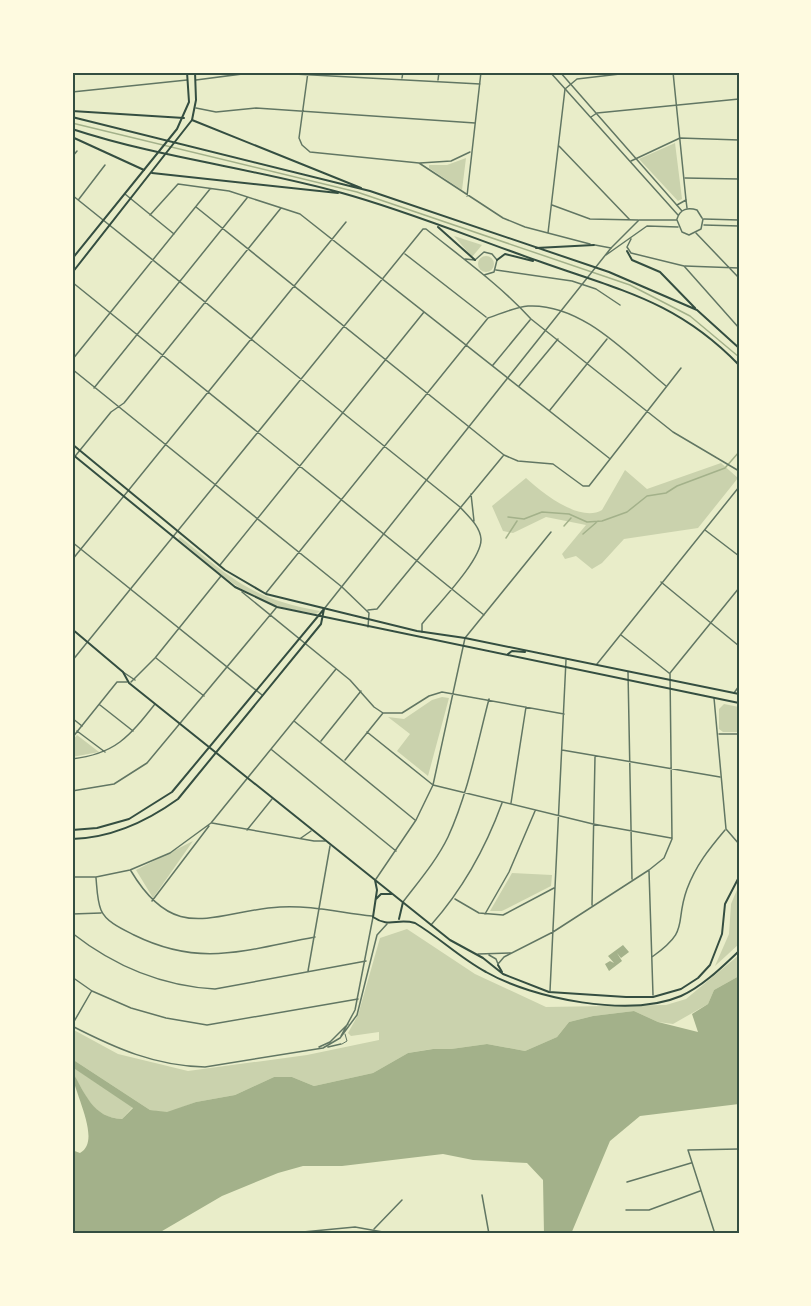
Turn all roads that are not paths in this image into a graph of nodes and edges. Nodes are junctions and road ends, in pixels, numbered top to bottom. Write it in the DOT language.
graph roads {
  1 [pos="187,72"];
  2 [pos="195,72"];
  3 [pos="308,72"];
  4 [pos="403,72"];
  5 [pos="439,72"];
  6 [pos="481,72"];
  7 [pos="550,72"];
  8 [pos="560,72"];
  9 [pos="637,72"];
  10 [pos="673,72"];
  11 [pos="402,79"];
  12 [pos="188,80"];
  13 [pos="196,80"];
  14 [pos="438,81"];
  15 [pos="480,84"];
  16 [pos="570,84"];
  17 [pos="565,89"];
  18 [pos="72,92"];
  19 [pos="196,93"];
  20 [pos="188,94"];
  21 [pos="739,99"];
  22 [pos="676,106"];
  23 [pos="195,108"];
  24 [pos="72,111"];
  25 [pos="303,113"];
  26 [pos="597,113"];
  27 [pos="72,117"];
  28 [pos="590,117"];
  29 [pos="184,118"];
  30 [pos="192,120"];
  31 [pos="475,123"];
  32 [pos="72,129"];
  33 [pos="72,137"];
  34 [pos="680,138"];
  35 [pos="739,140"];
  36 [pos="558,145"];
  37 [pos="77,151"];
  38 [pos="471,152"];
  39 [pos="72,157"];
  40 [pos="636,158"];
  41 [pos="631,162"];
  42 [pos="419,163"];
  43 [pos="105,165"];
  44 [pos="144,170"];
  45 [pos="152,173"];
  46 [pos="684,178"];
  47 [pos="739,179"];
  48 [pos="211,188"];
  49 [pos="370,191"];
  50 [pos="125,194"];
  51 [pos="344,194"];
  52 [pos="72,195"];
  53 [pos="466,196"];
  54 [pos="248,198"];
  55 [pos="131,199"];
  56 [pos="79,200"];
  57 [pos="686,200"];
  58 [pos="551,205"];
  59 [pos="677,205"];
  60 [pos="196,207"];
  61 [pos="280,208"];
  62 [pos="687,209"];
  63 [pos="112,211"];
  64 [pos="682,211"];
  65 [pos="150,215"];
  66 [pos="678,215"];
  67 [pos="115,219"];
  68 [pos="703,219"];
  69 [pos="104,220"];
  70 [pos="630,220"];
  71 [pos="639,220"];
  72 [pos="677,220"];
  73 [pos="739,220"];
  74 [pos="346,222"];
  75 [pos="703,224"];
  76 [pos="110,225"];
  77 [pos="435,225"];
  78 [pos="739,226"];
  79 [pos="99,227"];
  80 [pos="678,227"];
  81 [pos="223,228"];
  82 [pos="548,233"];
  83 [pos="695,233"];
  84 [pos="103,234"];
  85 [pos="174,235"];
  86 [pos="333,238"];
  87 [pos="631,238"];
  88 [pos="594,245"];
  89 [pos="532,248"];
  90 [pos="611,248"];
  91 [pos="248,249"];
  92 [pos="627,251"];
  93 [pos="404,253"];
  94 [pos="606,255"];
  95 [pos="72,259"];
  96 [pos="464,259"];
  97 [pos="154,260"];
  98 [pos="475,260"];
  99 [pos="497,260"];
  100 [pos="543,263"];
  101 [pos="684,266"];
  102 [pos="729,267"];
  103 [pos="739,268"];
  104 [pos="477,270"];
  105 [pos="496,270"];
  106 [pos="72,273"];
  107 [pos="490,274"];
  108 [pos="484,275"];
  109 [pos="383,278"];
  110 [pos="739,278"];
  111 [pos="492,281"];
  112 [pos="72,282"];
  113 [pos="180,282"];
  114 [pos="294,286"];
  115 [pos="204,302"];
  116 [pos="620,305"];
  117 [pos="522,307"];
  118 [pos="697,310"];
  119 [pos="425,311"];
  120 [pos="110,312"];
  121 [pos="561,312"];
  122 [pos="488,318"];
  123 [pos="531,319"];
  124 [pos="343,325"];
  125 [pos="739,328"];
  126 [pos="546,330"];
  127 [pos="136,334"];
  128 [pos="251,339"];
  129 [pos="558,339"];
  130 [pos="608,339"];
  131 [pos="467,344"];
  132 [pos="739,348"];
  133 [pos="161,355"];
  134 [pos="386,359"];
  135 [pos="72,360"];
  136 [pos="588,363"];
  137 [pos="739,364"];
  138 [pos="493,366"];
  139 [pos="681,368"];
  140 [pos="72,369"];
  141 [pos="300,378"];
  142 [pos="508,378"];
  143 [pos="666,386"];
  144 [pos="519,387"];
  145 [pos="94,388"];
  146 [pos="208,392"];
  147 [pos="428,393"];
  148 [pos="117,407"];
  149 [pos="549,411"];
  150 [pos="647,411"];
  151 [pos="342,413"];
  152 [pos="468,426"];
  153 [pos="257,431"];
  154 [pos="72,444"];
  155 [pos="165,445"];
  156 [pos="385,447"];
  157 [pos="80,451"];
  158 [pos="504,455"];
  159 [pos="74,456"];
  160 [pos="610,459"];
  161 [pos="72,460"];
  162 [pos="300,465"];
  163 [pos="739,471"];
  164 [pos="425,479"];
  165 [pos="214,485"];
  166 [pos="739,487"];
  167 [pos="129,490"];
  168 [pos="471,494"];
  169 [pos="124,496"];
  170 [pos="342,500"];
  171 [pos="460,507"];
  172 [pos="256,519"];
  173 [pos="474,522"];
  174 [pos="704,530"];
  175 [pos="176,531"];
  176 [pos="551,532"];
  177 [pos="383,534"];
  178 [pos="173,535"];
  179 [pos="72,542"];
  180 [pos="81,549"];
  181 [pos="300,552"];
  182 [pos="739,556"];
  183 [pos="72,560"];
  184 [pos="416,560"];
  185 [pos="219,566"];
  186 [pos="221,576"];
  187 [pos="661,582"];
  188 [pos="342,587"];
  189 [pos="451,588"];
  190 [pos="739,588"];
  191 [pos="130,589"];
  192 [pos="242,591"];
  193 [pos="266,594"];
  194 [pos="277,607"];
  195 [pos="324,609"];
  196 [pos="367,610"];
  197 [pos="317,615"];
  198 [pos="484,615"];
  199 [pos="270,616"];
  200 [pos="323,616"];
  201 [pos="369,620"];
  202 [pos="711,622"];
  203 [pos="368,627"];
  204 [pos="179,628"];
  205 [pos="72,629"];
  206 [pos="417,631"];
  207 [pos="422,632"];
  208 [pos="620,635"];
  209 [pos="415,637"];
  210 [pos="298,638"];
  211 [pos="421,638"];
  212 [pos="465,638"];
  213 [pos="87,642"];
  214 [pos="305,644"];
  215 [pos="463,646"];
  216 [pos="739,646"];
  217 [pos="531,652"];
  218 [pos="508,655"];
  219 [pos="155,658"];
  220 [pos="566,660"];
  221 [pos="72,661"];
  222 [pos="595,666"];
  223 [pos="227,668"];
  224 [pos="566,668"];
  225 [pos="336,669"];
  226 [pos="615,670"];
  227 [pos="123,672"];
  228 [pos="628,672"];
  229 [pos="670,674"];
  230 [pos="603,675"];
  231 [pos="135,680"];
  232 [pos="629,680"];
  233 [pos="669,680"];
  234 [pos="129,683"];
  235 [pos="690,684"];
  236 [pos="739,686"];
  237 [pos="669,688"];
  238 [pos="256,691"];
  239 [pos="361,691"];
  240 [pos="688,692"];
  241 [pos="454,693"];
  242 [pos="734,693"];
  243 [pos="739,694"];
  244 [pos="204,696"];
  245 [pos="262,696"];
  246 [pos="714,698"];
  247 [pos="489,699"];
  248 [pos="739,703"];
  249 [pos="99,704"];
  250 [pos="156,704"];
  251 [pos="526,706"];
  252 [pos="383,713"];
  253 [pos="564,714"];
  254 [pos="72,718"];
  255 [pos="294,721"];
  256 [pos="181,724"];
  257 [pos="82,726"];
  258 [pos="77,731"];
  259 [pos="133,731"];
  260 [pos="368,732"];
  261 [pos="717,734"];
  262 [pos="739,734"];
  263 [pos="72,738"];
  264 [pos="320,741"];
  265 [pos="210,748"];
  266 [pos="271,750"];
  267 [pos="562,750"];
  268 [pos="105,753"];
  269 [pos="216,754"];
  270 [pos="595,756"];
  271 [pos="72,759"];
  272 [pos="344,761"];
  273 [pos="630,763"];
  274 [pos="671,769"];
  275 [pos="191,772"];
  276 [pos="198,777"];
  277 [pos="721,777"];
  278 [pos="247,778"];
  279 [pos="433,785"];
  280 [pos="72,792"];
  281 [pos="465,793"];
  282 [pos="272,798"];
  283 [pos="502,802"];
  284 [pos="510,804"];
  285 [pos="535,810"];
  286 [pos="558,815"];
  287 [pos="416,820"];
  288 [pos="124,821"];
  289 [pos="211,823"];
  290 [pos="592,824"];
  291 [pos="97,828"];
  292 [pos="127,829"];
  293 [pos="726,829"];
  294 [pos="72,830"];
  295 [pos="247,830"];
  296 [pos="631,831"];
  297 [pos="310,832"];
  298 [pos="97,837"];
  299 [pos="192,838"];
  300 [pos="300,838"];
  301 [pos="72,839"];
  302 [pos="672,839"];
  303 [pos="312,841"];
  304 [pos="325,841"];
  305 [pos="739,844"];
  306 [pos="330,845"];
  307 [pos="191,850"];
  308 [pos="396,851"];
  309 [pos="130,870"];
  310 [pos="649,870"];
  311 [pos="72,877"];
  312 [pos="96,877"];
  313 [pos="739,877"];
  314 [pos="375,880"];
  315 [pos="632,880"];
  316 [pos="555,888"];
  317 [pos="392,894"];
  318 [pos="454,899"];
  319 [pos="375,900"];
  320 [pos="152,901"];
  321 [pos="402,902"];
  322 [pos="592,907"];
  323 [pos="320,910"];
  324 [pos="102,913"];
  325 [pos="72,914"];
  326 [pos="485,914"];
  327 [pos="373,916"];
  328 [pos="398,921"];
  329 [pos="387,924"];
  330 [pos="431,925"];
  331 [pos="553,932"];
  332 [pos="72,933"];
  333 [pos="315,937"];
  334 [pos="739,951"];
  335 [pos="513,952"];
  336 [pos="372,953"];
  337 [pos="476,954"];
  338 [pos="486,955"];
  339 [pos="652,957"];
  340 [pos="366,961"];
  341 [pos="498,964"];
  342 [pos="495,969"];
  343 [pos="308,971"];
  344 [pos="485,972"];
  345 [pos="503,974"];
  346 [pos="72,977"];
  347 [pos="92,991"];
  348 [pos="549,992"];
  349 [pos="653,997"];
  350 [pos="358,999"];
  351 [pos="357,1015"];
  352 [pos="349,1022"];
  353 [pos="72,1025"];
  354 [pos="345,1034"];
  355 [pos="340,1038"];
  356 [pos="341,1044"];
  357 [pos="327,1047"];
  358 [pos="316,1048"];
  359 [pos="739,1149"];
  360 [pos="692,1162"];
  361 [pos="627,1182"];
  362 [pos="701,1191"];
  363 [pos="482,1195"];
  364 [pos="402,1200"];
  365 [pos="626,1210"];
  366 [pos="315,1229"];
  367 [pos="374,1229"];
  368 [pos="282,1234"];
  369 [pos="315,1234"];
  370 [pos="329,1234"];
  371 [pos="364,1234"];
  372 [pos="394,1234"];
  373 [pos="489,1234"];
  374 [pos="715,1234"];
  1 -- 12 [label="main road"];
  2 -- 13 [label="main road"];
  3 -- 11 [label="street"];
  3 -- 13 [label="street"];
  3 -- 25 [label="street"];
  4 -- 11 [label="street"];
  5 -- 14 [label="street"];
  6 -- 15 [label="street"];
  7 -- 17 [label="street"];
  8 -- 16 [label="street"];
  9 -- 16 [label="street"];
  10 -- 22 [label="street"];
  11 -- 14 [label="street"];
  12 -- 18 [label="street"];
  12 -- 20 [label="main road"];
  13 -- 19 [label="main road"];
  14 -- 15 [label="street"];
  15 -- 31 [label="street"];
  16 -- 17 [label="street"];
  16 -- 26 [label="street"];
  17 -- 28 [label="street"];
  17 -- 36 [label="street"];
  19 -- 20 [label="main road"];
  19 -- 23 [label="main road"];
  20 -- 29 [label="main road"];
  21 -- 22 [label="street"];
  22 -- 26 [label="street"];
  22 -- 34 [label="street"];
  23 -- 25 [label="street"];
  23 -- 30 [label="main road"];
  24 -- 29 [label="main road"];
  25 -- 31 [label="street"];
  25 -- 42 [label="street"];
  26 -- 28 [label="street"];
  26 -- 40 [label="street"];
  27 -- 49 [label="main road"];
  28 -- 41 [label="street"];
  29 -- 30 [label="main road"];
  29 -- 44 [label="main road"];
  30 -- 45 [label="main road"];
  30 -- 49 [label="main road"];
  31 -- 38 [label="street"];
  32 -- 51 [label="main road"];
  33 -- 44 [label="main road"];
  34 -- 35 [label="street"];
  34 -- 40 [label="street"];
  34 -- 46 [label="street"];
  36 -- 58 [label="street"];
  36 -- 70 [label="street"];
  37 -- 39 [label="street"];
  38 -- 42 [label="street"];
  38 -- 53 [label="street"];
  40 -- 41 [label="street"];
  40 -- 59 [label="street"];
  41 -- 66 [label="street"];
  42 -- 53 [label="street"];
  43 -- 56 [label="street"];
  44 -- 45 [label="main road"];
  44 -- 50 [label="main road"];
  45 -- 51 [label="main road"];
  45 -- 55 [label="main road"];
  46 -- 47 [label="street"];
  46 -- 57 [label="street"];
  48 -- 54 [label="street"];
  48 -- 60 [label="street"];
  48 -- 65 [label="street"];
  49 -- 89 [label="main road"];
  50 -- 55 [label="street"];
  50 -- 63 [label="main road"];
  51 -- 77 [label="main road"];
  52 -- 56 [label="street"];
  53 -- 82 [label="street"];
  54 -- 61 [label="street"];
  54 -- 81 [label="street"];
  55 -- 65 [label="street"];
  55 -- 67 [label="main road"];
  56 -- 69 [label="street"];
  57 -- 59 [label="street"];
  57 -- 62 [label="street"];
  58 -- 70 [label="street"];
  58 -- 82 [label="street"];
  59 -- 64 [label="street"];
  60 -- 81 [label="street"];
  60 -- 85 [label="street"];
  61 -- 86 [label="street"];
  61 -- 91 [label="street"];
  62 -- 64 [label="street"];
  62 -- 68 [label="street"];
  63 -- 67 [label="main road"];
  63 -- 69 [label="main road"];
  64 -- 66 [label="street"];
  65 -- 85 [label="street"];
  66 -- 72 [label="street"];
  67 -- 76 [label="main road"];
  68 -- 73 [label="street"];
  68 -- 75 [label="street"];
  69 -- 76 [label="street"];
  69 -- 79 [label="main road"];
  70 -- 71 [label="street"];
  71 -- 72 [label="street"];
  71 -- 90 [label="street"];
  72 -- 80 [label="street"];
  74 -- 86 [label="street"];
  75 -- 78 [label="street"];
  75 -- 83 [label="street"];
  76 -- 84 [label="main road"];
  76 -- 97 [label="street"];
  77 -- 98 [label="main road"];
  77 -- 100 [label="main road"];
  79 -- 84 [label="main road"];
  79 -- 95 [label="main road"];
  80 -- 83 [label="street"];
  80 -- 87 [label="street"];
  81 -- 91 [label="street"];
  81 -- 113 [label="street"];
  82 -- 88 [label="street"];
  83 -- 102 [label="street"];
  84 -- 106 [label="main road"];
  85 -- 97 [label="street"];
  86 -- 109 [label="street"];
  86 -- 114 [label="street"];
  87 -- 92 [label="street"];
  87 -- 94 [label="street"];
  88 -- 89 [label="main road"];
  88 -- 90 [label="street"];
  89 -- 118 [label="main road"];
  90 -- 94 [label="street"];
  91 -- 114 [label="street"];
  91 -- 115 [label="street"];
  92 -- 101 [label="street"];
  92 -- 118 [label="main road"];
  93 -- 96 [label="street"];
  93 -- 109 [label="street"];
  93 -- 122 [label="street"];
  94 -- 121 [label="street"];
  96 -- 98 [label="street"];
  96 -- 104 [label="street"];
  97 -- 113 [label="street"];
  97 -- 120 [label="street"];
  98 -- 99 [label="street"];
  98 -- 104 [label="street"];
  99 -- 100 [label="main road"];
  99 -- 105 [label="street"];
  100 -- 137 [label="main road"];
  101 -- 102 [label="street"];
  101 -- 125 [label="street"];
  102 -- 103 [label="street"];
  102 -- 110 [label="street"];
  104 -- 108 [label="street"];
  105 -- 107 [label="street"];
  105 -- 116 [label="street"];
  107 -- 108 [label="street"];
  107 -- 111 [label="street"];
  108 -- 111 [label="street"];
  109 -- 119 [label="street"];
  109 -- 124 [label="street"];
  111 -- 117 [label="street"];
  112 -- 120 [label="street"];
  113 -- 115 [label="street"];
  113 -- 127 [label="street"];
  114 -- 124 [label="street"];
  114 -- 128 [label="street"];
  115 -- 128 [label="street"];
  115 -- 133 [label="street"];
  117 -- 121 [label="street"];
  117 -- 122 [label="street"];
  117 -- 123 [label="street"];
  118 -- 132 [label="main road"];
  119 -- 131 [label="street"];
  119 -- 134 [label="street"];
  120 -- 127 [label="street"];
  120 -- 135 [label="street"];
  121 -- 126 [label="street"];
  121 -- 130 [label="street"];
  122 -- 131 [label="street"];
  123 -- 126 [label="street"];
  123 -- 138 [label="street"];
  124 -- 134 [label="street"];
  124 -- 141 [label="street"];
  126 -- 129 [label="street"];
  126 -- 142 [label="street"];
  127 -- 133 [label="street"];
  127 -- 145 [label="street"];
  128 -- 141 [label="street"];
  128 -- 146 [label="street"];
  129 -- 136 [label="street"];
  129 -- 144 [label="street"];
  130 -- 136 [label="street"];
  130 -- 143 [label="street"];
  131 -- 138 [label="street"];
  131 -- 147 [label="street"];
  133 -- 146 [label="street"];
  133 -- 148 [label="street"];
  134 -- 147 [label="street"];
  134 -- 151 [label="street"];
  136 -- 149 [label="street"];
  136 -- 150 [label="street"];
  138 -- 142 [label="street"];
  139 -- 143 [label="street"];
  140 -- 145 [label="street"];
  141 -- 151 [label="street"];
  141 -- 153 [label="street"];
  142 -- 144 [label="street"];
  142 -- 152 [label="street"];
  143 -- 150 [label="street"];
  144 -- 149 [label="street"];
  145 -- 148 [label="street"];
  146 -- 153 [label="street"];
  146 -- 155 [label="street"];
  147 -- 152 [label="street"];
  147 -- 156 [label="street"];
  148 -- 155 [label="street"];
  148 -- 157 [label="street"];
  149 -- 160 [label="street"];
  150 -- 160 [label="street"];
  150 -- 163 [label="street"];
  151 -- 156 [label="street"];
  151 -- 162 [label="street"];
  152 -- 158 [label="street"];
  152 -- 164 [label="street"];
  153 -- 162 [label="street"];
  153 -- 165 [label="street"];
  154 -- 157 [label="main road"];
  155 -- 165 [label="street"];
  155 -- 167 [label="street"];
  156 -- 164 [label="street"];
  156 -- 170 [label="street"];
  157 -- 159 [label="street"];
  157 -- 167 [label="main road"];
  158 -- 160 [label="street"];
  158 -- 168 [label="street"];
  159 -- 161 [label="street"];
  159 -- 169 [label="main road"];
  162 -- 170 [label="street"];
  162 -- 172 [label="street"];
  164 -- 171 [label="street"];
  164 -- 177 [label="street"];
  165 -- 172 [label="street"];
  165 -- 175 [label="street"];
  166 -- 174 [label="street"];
  167 -- 169 [label="street"];
  167 -- 175 [label="main road"];
  168 -- 171 [label="street"];
  168 -- 173 [label="street"];
  169 -- 178 [label="main road"];
  169 -- 180 [label="street"];
  170 -- 177 [label="street"];
  170 -- 181 [label="street"];
  171 -- 173 [label="street"];
  171 -- 184 [label="street"];
  172 -- 181 [label="street"];
  172 -- 185 [label="street"];
  173 -- 189 [label="street"];
  174 -- 182 [label="street"];
  174 -- 187 [label="street"];
  175 -- 178 [label="street"];
  175 -- 185 [label="main road"];
  176 -- 198 [label="street"];
  177 -- 184 [label="street"];
  177 -- 188 [label="street"];
  178 -- 186 [label="main road"];
  178 -- 191 [label="street"];
  179 -- 180 [label="street"];
  180 -- 183 [label="street"];
  180 -- 191 [label="street"];
  181 -- 188 [label="street"];
  181 -- 193 [label="street"];
  184 -- 189 [label="street"];
  184 -- 196 [label="street"];
  185 -- 193 [label="main road"];
  186 -- 192 [label="main road"];
  186 -- 204 [label="street"];
  187 -- 202 [label="street"];
  187 -- 208 [label="street"];
  188 -- 195 [label="street"];
  188 -- 196 [label="street"];
  189 -- 198 [label="street"];
  189 -- 207 [label="street"];
  190 -- 202 [label="street"];
  191 -- 204 [label="street"];
  191 -- 213 [label="street"];
  192 -- 194 [label="main road"];
  192 -- 199 [label="street"];
  193 -- 195 [label="main road"];
  194 -- 197 [label="main road"];
  194 -- 199 [label="street"];
  195 -- 197 [label="main road"];
  195 -- 200 [label="main road"];
  195 -- 201 [label="main road"];
  196 -- 201 [label="street"];
  197 -- 200 [label="main road"];
  197 -- 210 [label="main road"];
  198 -- 212 [label="street"];
  199 -- 210 [label="street"];
  199 -- 223 [label="street"];
  200 -- 203 [label="main road"];
  200 -- 214 [label="main road"];
  201 -- 203 [label="street"];
  201 -- 206 [label="main road"];
  202 -- 216 [label="street"];
  202 -- 229 [label="street"];
  203 -- 209 [label="main road"];
  204 -- 219 [label="street"];
  204 -- 223 [label="street"];
  205 -- 213 [label="main road"];
  206 -- 207 [label="main road"];
  206 -- 209 [label="main road"];
  207 -- 211 [label="main road"];
  207 -- 212 [label="main road"];
  208 -- 222 [label="street"];
  208 -- 229 [label="street"];
  209 -- 211 [label="main road"];
  210 -- 214 [label="street"];
  210 -- 238 [label="main road"];
  211 -- 215 [label="main road"];
  212 -- 215 [label="street"];
  212 -- 217 [label="main road"];
  213 -- 221 [label="street"];
  213 -- 227 [label="main road"];
  214 -- 225 [label="street"];
  214 -- 245 [label="main road"];
  215 -- 218 [label="main road"];
  215 -- 241 [label="street"];
  217 -- 218 [label="main road"];
  217 -- 220 [label="main road"];
  218 -- 224 [label="main road"];
  219 -- 231 [label="street"];
  219 -- 244 [label="street"];
  220 -- 222 [label="main road"];
  220 -- 224 [label="street"];
  222 -- 226 [label="main road"];
  223 -- 238 [label="street"];
  223 -- 244 [label="street"];
  224 -- 230 [label="main road"];
  224 -- 253 [label="street"];
  225 -- 239 [label="street"];
  225 -- 255 [label="street"];
  226 -- 228 [label="main road"];
  226 -- 230 [label="main road"];
  227 -- 231 [label="street"];
  227 -- 234 [label="main road"];
  228 -- 232 [label="street"];
  228 -- 233 [label="main road"];
  229 -- 233 [label="street"];
  230 -- 232 [label="main road"];
  231 -- 234 [label="street"];
  232 -- 237 [label="main road"];
  232 -- 273 [label="street"];
  233 -- 235 [label="main road"];
  233 -- 237 [label="street"];
  234 -- 249 [label="street"];
  234 -- 250 [label="main road"];
  235 -- 240 [label="main road"];
  235 -- 242 [label="main road"];
  236 -- 242 [label="street"];
  237 -- 240 [label="main road"];
  237 -- 274 [label="street"];
  238 -- 245 [label="street"];
  238 -- 265 [label="main road"];
  239 -- 252 [label="street"];
  239 -- 264 [label="street"];
  240 -- 246 [label="main road"];
  241 -- 247 [label="street"];
  241 -- 252 [label="street"];
  241 -- 279 [label="street"];
  242 -- 243 [label="main road"];
  244 -- 256 [label="street"];
  245 -- 269 [label="main road"];
  246 -- 248 [label="main road"];
  246 -- 261 [label="street"];
  247 -- 251 [label="street"];
  247 -- 281 [label="street"];
  249 -- 257 [label="street"];
  249 -- 259 [label="street"];
  250 -- 256 [label="main road"];
  250 -- 259 [label="street"];
  251 -- 253 [label="street"];
  251 -- 284 [label="street"];
  252 -- 260 [label="street"];
  253 -- 267 [label="street"];
  254 -- 257 [label="street"];
  255 -- 264 [label="street"];
  255 -- 266 [label="street"];
  256 -- 265 [label="main road"];
  256 -- 280 [label="street"];
  257 -- 258 [label="street"];
  258 -- 263 [label="street"];
  258 -- 268 [label="street"];
  259 -- 268 [label="street"];
  260 -- 272 [label="street"];
  260 -- 279 [label="street"];
  261 -- 262 [label="street"];
  261 -- 277 [label="street"];
  264 -- 272 [label="street"];
  265 -- 269 [label="main road"];
  265 -- 275 [label="main road"];
  266 -- 278 [label="street"];
  266 -- 308 [label="street"];
  267 -- 270 [label="street"];
  267 -- 286 [label="street"];
  268 -- 271 [label="street"];
  269 -- 276 [label="main road"];
  269 -- 278 [label="main road"];
  270 -- 273 [label="street"];
  270 -- 290 [label="street"];
  272 -- 287 [label="street"];
  273 -- 274 [label="street"];
  273 -- 296 [label="street"];
  274 -- 277 [label="street"];
  274 -- 302 [label="street"];
  275 -- 276 [label="main road"];
  275 -- 288 [label="main road"];
  276 -- 292 [label="main road"];
  277 -- 293 [label="street"];
  278 -- 282 [label="main road"];
  278 -- 289 [label="street"];
  279 -- 281 [label="street"];
  279 -- 287 [label="street"];
  281 -- 283 [label="street"];
  281 -- 321 [label="street"];
  282 -- 295 [label="street"];
  282 -- 297 [label="main road"];
  283 -- 284 [label="street"];
  283 -- 318 [label="street"];
  284 -- 285 [label="street"];
  285 -- 286 [label="street"];
  285 -- 326 [label="street"];
  286 -- 290 [label="street"];
  286 -- 316 [label="street"];
  287 -- 308 [label="street"];
  288 -- 291 [label="main road"];
  288 -- 292 [label="main road"];
  289 -- 295 [label="street"];
  289 -- 299 [label="street"];
  289 -- 307 [label="street"];
  290 -- 296 [label="street"];
  290 -- 322 [label="street"];
  291 -- 294 [label="main road"];
  291 -- 298 [label="main road"];
  292 -- 298 [label="main road"];
  293 -- 305 [label="street"];
  293 -- 339 [label="street"];
  295 -- 300 [label="street"];
  296 -- 302 [label="street"];
  296 -- 315 [label="street"];
  297 -- 300 [label="street"];
  297 -- 303 [label="street"];
  297 -- 304 [label="main road"];
  298 -- 301 [label="main road"];
  299 -- 307 [label="street"];
  299 -- 309 [label="street"];
  300 -- 303 [label="street"];
  302 -- 310 [label="street"];
  303 -- 304 [label="street"];
  304 -- 306 [label="main road"];
  306 -- 314 [label="main road"];
  306 -- 323 [label="street"];
  307 -- 320 [label="street"];
  308 -- 314 [label="street"];
  309 -- 312 [label="street"];
  309 -- 320 [label="street"];
  310 -- 315 [label="street"];
  310 -- 339 [label="street"];
  311 -- 312 [label="street"];
  312 -- 324 [label="street"];
  313 -- 349 [label="main road"];
  314 -- 317 [label="main road"];
  314 -- 319 [label="main road"];
  315 -- 322 [label="street"];
  316 -- 326 [label="street"];
  316 -- 331 [label="street"];
  317 -- 319 [label="main road"];
  317 -- 321 [label="main road"];
  318 -- 326 [label="street"];
  318 -- 330 [label="street"];
  319 -- 327 [label="main road"];
  320 -- 323 [label="street"];
  321 -- 328 [label="main road"];
  321 -- 330 [label="main road"];
  322 -- 331 [label="street"];
  323 -- 327 [label="street"];
  323 -- 333 [label="street"];
  324 -- 325 [label="street"];
  324 -- 333 [label="street"];
  327 -- 329 [label="main road"];
  327 -- 340 [label="street"];
  328 -- 329 [label="main road"];
  328 -- 344 [label="main road"];
  329 -- 336 [label="street"];
  330 -- 337 [label="main road"];
  331 -- 335 [label="street"];
  331 -- 348 [label="street"];
  332 -- 343 [label="street"];
  333 -- 343 [label="street"];
  334 -- 344 [label="main road"];
  335 -- 338 [label="street"];
  335 -- 341 [label="street"];
  336 -- 340 [label="street"];
  336 -- 351 [label="street"];
  337 -- 338 [label="street"];
  337 -- 342 [label="main road"];
  338 -- 341 [label="street"];
  339 -- 349 [label="street"];
  340 -- 343 [label="street"];
  340 -- 350 [label="street"];
  341 -- 342 [label="street"];
  341 -- 345 [label="main road"];
  342 -- 344 [label="main road"];
  342 -- 345 [label="main road"];
  345 -- 348 [label="main road"];
  346 -- 347 [label="street"];
  347 -- 350 [label="street"];
  347 -- 353 [label="street"];
  348 -- 349 [label="main road"];
  350 -- 351 [label="street"];
  350 -- 352 [label="street"];
  351 -- 354 [label="street"];
  352 -- 355 [label="street"];
  352 -- 358 [label="street"];
  353 -- 358 [label="street"];
  354 -- 355 [label="street"];
  354 -- 356 [label="lane"];
  355 -- 356 [label="lane"];
  355 -- 357 [label="street"];
  356 -- 357 [label="street"];
  357 -- 358 [label="street"];
  359 -- 360 [label="street"];
  360 -- 361 [label="street"];
  360 -- 362 [label="street"];
  362 -- 365 [label="street"];
  362 -- 374 [label="street"];
  363 -- 373 [label="street"];
  364 -- 367 [label="street"];
  366 -- 367 [label="street"];
  366 -- 368 [label="street"];
  366 -- 369 [label="street"];
  367 -- 372 [label="street"];
  370 -- 371 [label="street"];
}
